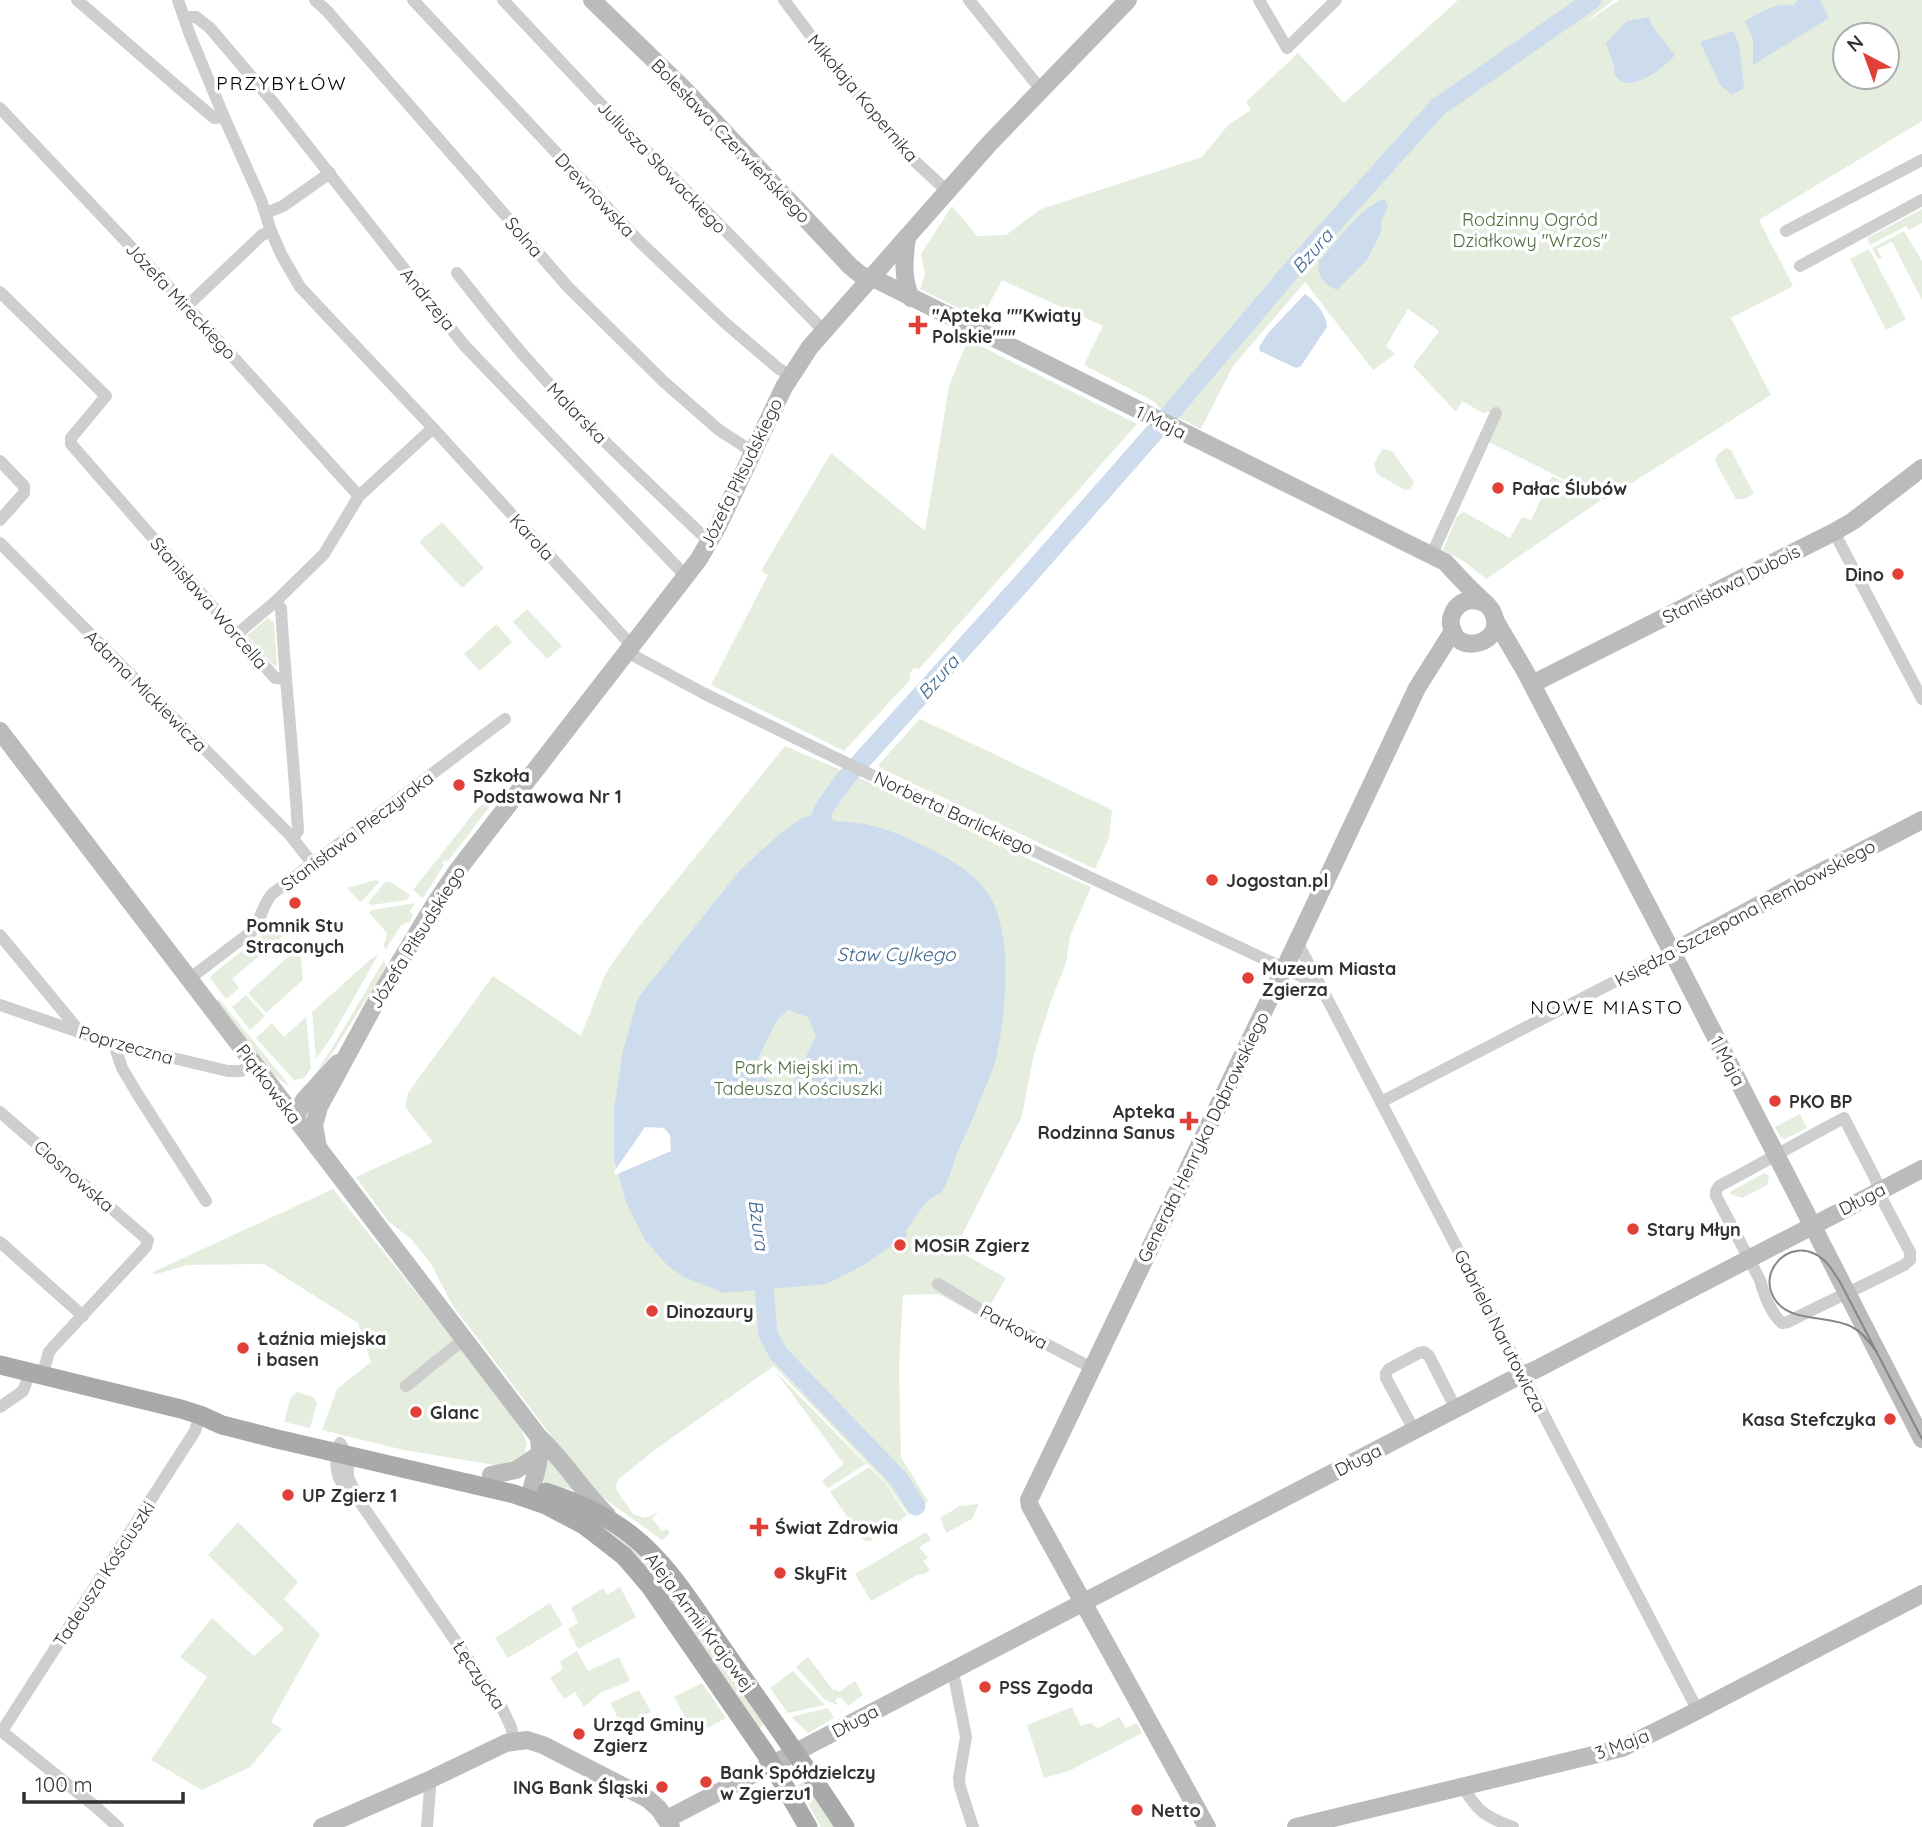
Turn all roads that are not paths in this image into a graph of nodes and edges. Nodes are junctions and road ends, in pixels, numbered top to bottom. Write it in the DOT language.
graph roads {
  1 [pos="77,0"];
  2 [pos="178,0"];
  3 [pos="315,0"];
  4 [pos="413,0"];
  5 [pos="503,0"];
  6 [pos="592,0"];
  7 [pos="784,0"];
  8 [pos="968,0"];
  9 [pos="1128,0"];
  10 [pos="1259,0"];
  11 [pos="1336,0"];
  12 [pos="184,17"];
  13 [pos="1042,88"];
  14 [pos="0,108"];
  15 [pos="224,117"];
  16 [pos="1922,160"];
  17 [pos="330,173"];
  18 [pos="947,191"];
  19 [pos="1922,200"];
  20 [pos="266,213"];
  21 [pos="271,231"];
  22 [pos="1786,231"];
  23 [pos="907,237"];
  24 [pos="1800,266"];
  25 [pos="457,273"];
  26 [pos="870,278"];
  27 [pos="0,292"];
  28 [pos="911,298"];
  29 [pos="187,306"];
  30 [pos="824,331"];
  31 [pos="791,375"];
  32 [pos="1496,413"];
  33 [pos="433,428"];
  34 [pos="753,452"];
  35 [pos="0,461"];
  36 [pos="1922,468"];
  37 [pos="359,496"];
  38 [pos="0,520"];
  39 [pos="1834,532"];
  40 [pos="710,540"];
  41 [pos="0,543"];
  42 [pos="1431,556"];
  43 [pos="687,575"];
  44 [pos="275,602"];
  45 [pos="1475,602"];
  46 [pos="1495,620"];
  47 [pos="237,634"];
  48 [pos="1456,635"];
  49 [pos="1487,639"];
  50 [pos="629,649"];
  51 [pos="285,679"];
  52 [pos="1532,684"];
  53 [pos="1922,699"];
  54 [pos="505,719"];
  55 [pos="0,731"];
  56 [pos="1922,820"];
  57 [pos="293,838"];
  58 [pos="312,863"];
  59 [pos="0,935"];
  60 [pos="1297,942"];
  61 [pos="1672,952"];
  62 [pos="1285,969"];
  63 [pos="189,979"];
  64 [pos="1320,985"];
  65 [pos="0,1005"];
  66 [pos="81,1033"];
  67 [pos="114,1044"];
  68 [pos="349,1050"];
  69 [pos="254,1064"];
  70 [pos="272,1088"];
  71 [pos="312,1090"];
  72 [pos="1381,1102"];
  73 [pos="319,1107"];
  74 [pos="0,1112"];
  75 [pos="295,1118"];
  76 [pos="318,1148"];
  77 [pos="1777,1155"];
  78 [pos="1922,1168"];
  79 [pos="1880,1190"];
  80 [pos="206,1201"];
  81 [pos="1812,1225"];
  82 [pos="0,1242"];
  83 [pos="1748,1258"];
  84 [pos="939,1284"];
  85 [pos="1847,1293"];
  86 [pos="83,1316"];
  87 [pos="464,1339"];
  88 [pos="0,1366"];
  89 [pos="1091,1368"];
  90 [pos="36,1374"];
  91 [pos="1523,1375"];
  92 [pos="407,1386"];
  93 [pos="0,1408"];
  94 [pos="1455,1409"];
  95 [pos="200,1415"];
  96 [pos="1415,1430"];
  97 [pos="1922,1439"];
  98 [pos="539,1445"];
  99 [pos="342,1451"];
  100 [pos="491,1475"];
  101 [pos="530,1493"];
  102 [pos="615,1523"];
  103 [pos="1922,1594"];
  104 [pos="1083,1603"];
  105 [pos="951,1672"];
  106 [pos="1698,1711"];
  107 [pos="1,1730"];
  108 [pos="514,1741"];
  109 [pos="796,1753"];
  110 [pos="773,1764"];
  111 [pos="427,1781"];
  112 [pos="1463,1787"];
  113 [pos="669,1823"];
  114 [pos="118,1827"];
  115 [pos="323,1827"];
  116 [pos="427,1827"];
  117 [pos="808,1827"];
  118 [pos="845,1827"];
  119 [pos="973,1827"];
  120 [pos="1207,1827"];
  121 [pos="1296,1827"];
  122 [pos="1513,1827"];
  1 -- 15 [label="street"];
  2 -- 12 [label="street, Karola"];
  3 -- 34 [label="street, Solna"];
  4 -- 31 [label="street, Drewnowska"];
  5 -- 30 [label="street, Juliusza Słowackiego"];
  6 -- 26 [label="street, Bolesława Czerwieńskiego"];
  7 -- 18 [label="street, Mikołaja Kopernika"];
  8 -- 13 [label="street"];
  9 -- 13 [label="street, Józefa Piłsudskiego"];
  10 -- 11 [label="street"];
  12 -- 15 [label="street, Karola"];
  12 -- 17 [label="street, Andrzeja"];
  13 -- 18 [label="street, Józefa Piłsudskiego"];
  14 -- 29 [label="street, Józefa Mireckiego"];
  15 -- 20 [label="street, Karola"];
  16 -- 22 [label="street"];
  17 -- 20 [label="street"];
  17 -- 43 [label="street, Andrzeja"];
  18 -- 23 [label="street, Józefa Piłsudskiego"];
  19 -- 24 [label="street"];
  20 -- 21 [label="street, Karola"];
  21 -- 29 [label="street"];
  21 -- 33 [label="street, Karola"];
  23 -- 26 [label="street, Józefa Piłsudskiego"];
  23 -- 28 [label="street"];
  25 -- 40 [label="street, Malarska"];
  26 -- 28 [label="street, 1 Maja"];
  26 -- 30 [label="street, Józefa Piłsudskiego"];
  27 -- 47 [label="street, Stanisława Worcella"];
  28 -- 42 [label="street, 1 Maja"];
  29 -- 37 [label="street, Józefa Mireckiego"];
  30 -- 31 [label="street, Józefa Piłsudskiego"];
  31 -- 34 [label="street, Józefa Piłsudskiego"];
  32 -- 42 [label="street"];
  33 -- 37 [label="street"];
  33 -- 50 [label="street, Karola"];
  34 -- 40 [label="street, Józefa Piłsudskiego"];
  35 -- 38 [label="street"];
  36 -- 39 [label="street, Stanisława Dubois"];
  37 -- 44 [label="street"];
  39 -- 52 [label="street, Stanisława Dubois"];
  39 -- 53 [label="street"];
  40 -- 43 [label="street, Józefa Piłsudskiego"];
  41 -- 57 [label="street, Adama Mickiewicza"];
  42 -- 45 [label="street, 1 Maja"];
  43 -- 50 [label="street, Józefa Piłsudskiego"];
  44 -- 47 [label="street"];
  44 -- 51 [label="street"];
  45 -- 46 [label="street"];
  45 -- 48 [label="street"];
  46 -- 49 [label="street"];
  46 -- 52 [label="street, 1 Maja"];
  47 -- 51 [label="street, Stanisława Worcella"];
  48 -- 49 [label="street"];
  48 -- 60 [label="street, Generała Henryka Dąbrowskiego"];
  49 -- 52 [label="street, 1 Maja"];
  50 -- 62 [label="street, Norberta Barlickiego"];
  50 -- 68 [label="street, Józefa Piłsudskiego"];
  51 -- 57 [label="street, Stanisława Worcella"];
  52 -- 61 [label="street, 1 Maja"];
  54 -- 58 [label="street, Stanisława Pieczyraka"];
  55 -- 63 [label="street, Piątkowska"];
  56 -- 61 [label="street, Księdza Szczepana Rembowskiego"];
  57 -- 58 [label="street, Adama Mickiewicza"];
  58 -- 63 [label="street, Stanisława Pieczyraka"];
  59 -- 66 [label="street"];
  60 -- 62 [label="street, Generała Henryka Dąbrowskiego"];
  60 -- 64 [label="street, Gabriela Narutowicza"];
  61 -- 72 [label="street, Księdza Szczepana Rembowskiego"];
  61 -- 77 [label="street, 1 Maja"];
  62 -- 64 [label="street"];
  62 -- 89 [label="street, Generała Henryka Dąbrowskiego"];
  63 -- 69 [label="street, Piątkowska"];
  64 -- 72 [label="street, Gabriela Narutowicza"];
  65 -- 66 [label="street, Poprzeczna"];
  66 -- 67 [label="street, Poprzeczna"];
  67 -- 69 [label="street, Poprzeczna"];
  67 -- 80 [label="street"];
  68 -- 71 [label="street, Józefa Piłsudskiego"];
  68 -- 73 [label="street, Józefa Piłsudskiego"];
  69 -- 70 [label="street, Piątkowska"];
  70 -- 71 [label="street"];
  70 -- 75 [label="street, Piątkowska"];
  71 -- 75 [label="street, Józefa Piłsudskiego"];
  72 -- 91 [label="street, Gabriela Narutowicza"];
  73 -- 75 [label="street"];
  73 -- 76 [label="street"];
  74 -- 86 [label="street, Ciosnowska"];
  75 -- 76 [label="street, Piątkowska"];
  76 -- 87 [label="street, Piątkowska"];
  77 -- 79 [label="street"];
  77 -- 81 [label="street, 1 Maja"];
  77 -- 83 [label="street"];
  78 -- 79 [label="street, Długa"];
  79 -- 81 [label="street, Długa"];
  79 -- 85 [label="street"];
  81 -- 83 [label="street, Długa"];
  81 -- 85 [label="street, 1 Maja"];
  82 -- 86 [label="street"];
  83 -- 85 [label="street"];
  83 -- 91 [label="street, Długa"];
  84 -- 89 [label="street, Parkowa"];
  85 -- 97 [label="street, 1 Maja"];
  86 -- 90 [label="street"];
  87 -- 92 [label="street"];
  87 -- 98 [label="street, Piątkowska"];
  88 -- 90 [label="main road"];
  89 -- 104 [label="street, Generała Henryka Dąbrowskiego"];
  90 -- 93 [label="street"];
  90 -- 95 [label="main road"];
  91 -- 94 [label="street, Długa"];
  91 -- 106 [label="street, Gabriela Narutowicza"];
  94 -- 96 [label="street, Długa"];
  94 -- 96 [label="street"];
  95 -- 99 [label="main road"];
  95 -- 107 [label="street, Tadeusza Kościuszki"];
  96 -- 104 [label="street, Długa"];
  98 -- 100 [label="street"];
  98 -- 101 [label="street"];
  98 -- 102 [label="street, Piątkowska"];
  99 -- 100 [label="main road, Aleja Armii Krajowej"];
  99 -- 101 [label="main road, Aleja Armii Krajowej"];
  99 -- 108 [label="street, Łęczycka"];
  100 -- 101 [label="main road, Aleja Armii Krajowej"];
  101 -- 102 [label="main road, Aleja Armii Krajowej"];
  101 -- 110 [label="main road, Aleja Armii Krajowej"];
  102 -- 109 [label="main road, Aleja Armii Krajowej"];
  103 -- 106 [label="street, 3 Maja"];
  104 -- 105 [label="street, Długa"];
  104 -- 120 [label="street"];
  105 -- 109 [label="street, Długa"];
  105 -- 119 [label="street"];
  106 -- 112 [label="street, 3 Maja"];
  107 -- 114 [label="street"];
  108 -- 111 [label="street"];
  108 -- 113 [label="street"];
  109 -- 110 [label="street, Długa"];
  109 -- 118 [label="main road, Aleja Armii Krajowej"];
  110 -- 113 [label="street, Długa"];
  110 -- 117 [label="main road, Aleja Armii Krajowej"];
  111 -- 115 [label="street"];
  111 -- 116 [label="street"];
  112 -- 121 [label="street, 3 Maja"];
  112 -- 122 [label="street"];
}
